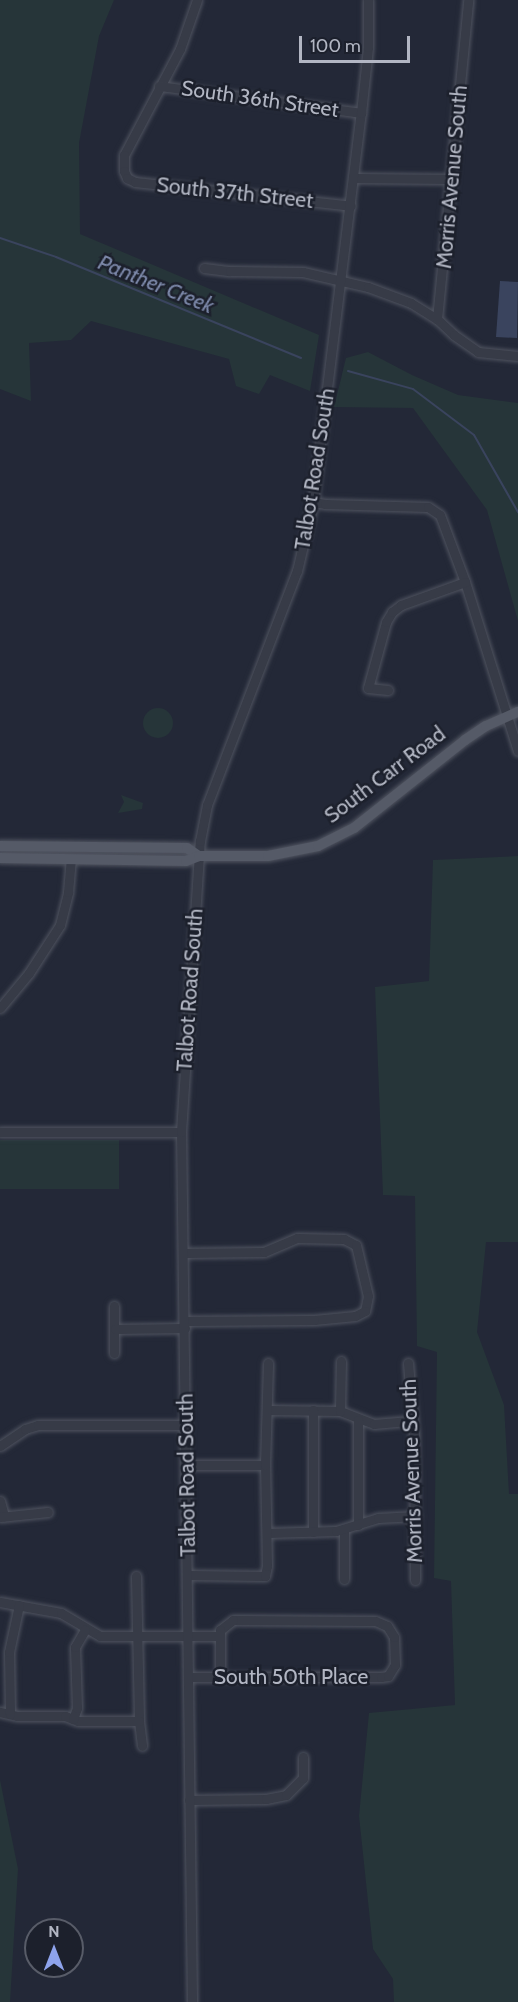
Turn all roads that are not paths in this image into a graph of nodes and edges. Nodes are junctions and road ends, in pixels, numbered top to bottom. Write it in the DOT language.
graph roads {
  1 [pos="197,0"];
  2 [pos="368,0"];
  3 [pos="468,0"];
  4 [pos="159,86"];
  5 [pos="361,113"];
  6 [pos="354,178"];
  7 [pos="451,179"];
  8 [pos="351,206"];
  9 [pos="204,268"];
  10 [pos="341,280"];
  11 [pos="437,319"];
  12 [pos="518,356"];
  13 [pos="314,502"];
  14 [pos="465,582"];
  15 [pos="388,690"];
  16 [pos="513,713"];
  17 [pos="518,751"];
  18 [pos="0,846"];
  19 [pos="199,855"];
  20 [pos="0,858"];
  21 [pos="71,859"];
  22 [pos="0,1008"];
  23 [pos="181,1131"];
  24 [pos="0,1132"];
  25 [pos="184,1253"];
  26 [pos="114,1306"];
  27 [pos="185,1325"];
  28 [pos="114,1329"];
  29 [pos="114,1353"];
  30 [pos="341,1362"];
  31 [pos="268,1363"];
  32 [pos="408,1363"];
  33 [pos="267,1410"];
  34 [pos="313,1410"];
  35 [pos="340,1411"];
  36 [pos="358,1419"];
  37 [pos="410,1421"];
  38 [pos="186,1425"];
  39 [pos="0,1446"];
  40 [pos="187,1465"];
  41 [pos="265,1465"];
  42 [pos="0,1501"];
  43 [pos="48,1512"];
  44 [pos="2,1516"];
  45 [pos="416,1516"];
  46 [pos="358,1525"];
  47 [pos="344,1529"];
  48 [pos="313,1532"];
  49 [pos="267,1533"];
  50 [pos="188,1575"];
  51 [pos="136,1576"];
  52 [pos="345,1579"];
  53 [pos="415,1580"];
  54 [pos="0,1602"];
  55 [pos="19,1605"];
  56 [pos="85,1630"];
  57 [pos="139,1636"];
  58 [pos="188,1636"];
  59 [pos="219,1636"];
  60 [pos="188,1677"];
  61 [pos="220,1677"];
  62 [pos="0,1712"];
  63 [pos="10,1714"];
  64 [pos="73,1719"];
  65 [pos="139,1721"];
  66 [pos="142,1746"];
  67 [pos="303,1757"];
  68 [pos="189,1800"];
  69 [pos="192,2002"];
  1 -- 4 [label="street"];
  2 -- 5 [label="street, Talbot Road South"];
  3 -- 7 [label="street, Morris Avenue South"];
  4 -- 5 [label="street, South 36th Street"];
  4 -- 8 [label="street, South 37th Street"];
  5 -- 6 [label="street, Talbot Road South"];
  6 -- 7 [label="street"];
  6 -- 8 [label="street, Talbot Road South"];
  7 -- 11 [label="street, Morris Avenue South"];
  8 -- 10 [label="street, Talbot Road South"];
  9 -- 10 [label="street"];
  10 -- 11 [label="street"];
  10 -- 13 [label="street, Talbot Road South"];
  11 -- 12 [label="street"];
  13 -- 14 [label="street"];
  13 -- 19 [label="street, Talbot Road South"];
  14 -- 15 [label="street"];
  14 -- 16 [label="street"];
  16 -- 17 [label="street"];
  16 -- 19 [label="main road, South Carr Road"];
  18 -- 19 [label="main road"];
  19 -- 21 [label="main road"];
  19 -- 23 [label="street, Talbot Road South"];
  20 -- 21 [label="main road"];
  21 -- 22 [label="street"];
  23 -- 24 [label="street"];
  23 -- 25 [label="street, Talbot Road South"];
  25 -- 27 [label="street, Talbot Road South"];
  25 -- 27 [label="street"];
  26 -- 28 [label="street"];
  27 -- 28 [label="street"];
  27 -- 38 [label="street, Talbot Road South"];
  28 -- 29 [label="street"];
  30 -- 35 [label="street"];
  31 -- 33 [label="street"];
  32 -- 37 [label="street, Morris Avenue South"];
  33 -- 34 [label="street"];
  33 -- 41 [label="street"];
  34 -- 35 [label="street"];
  34 -- 48 [label="street"];
  35 -- 36 [label="street"];
  36 -- 37 [label="street"];
  36 -- 46 [label="street"];
  37 -- 45 [label="street, Morris Avenue South"];
  38 -- 39 [label="street"];
  38 -- 40 [label="street, Talbot Road South"];
  40 -- 41 [label="street"];
  40 -- 50 [label="street, Talbot Road South"];
  41 -- 49 [label="street"];
  42 -- 44 [label="street"];
  43 -- 44 [label="street"];
  45 -- 46 [label="street"];
  45 -- 53 [label="street, Morris Avenue South"];
  46 -- 47 [label="street"];
  47 -- 48 [label="street"];
  47 -- 52 [label="street"];
  48 -- 49 [label="street"];
  49 -- 50 [label="street"];
  50 -- 58 [label="street, Talbot Road South"];
  51 -- 57 [label="street"];
  54 -- 55 [label="street"];
  55 -- 56 [label="street"];
  55 -- 63 [label="street"];
  56 -- 57 [label="street"];
  56 -- 64 [label="street"];
  57 -- 58 [label="street"];
  57 -- 65 [label="street"];
  58 -- 59 [label="street"];
  58 -- 60 [label="street, Talbot Road South"];
  59 -- 61 [label="street"];
  59 -- 61 [label="street, South 50th Place"];
  60 -- 61 [label="street, South 50th Place"];
  60 -- 68 [label="street, Talbot Road South"];
  62 -- 63 [label="street"];
  63 -- 64 [label="street"];
  64 -- 65 [label="street"];
  65 -- 66 [label="street"];
  67 -- 68 [label="street"];
  68 -- 69 [label="street, Talbot Road South"];
}
